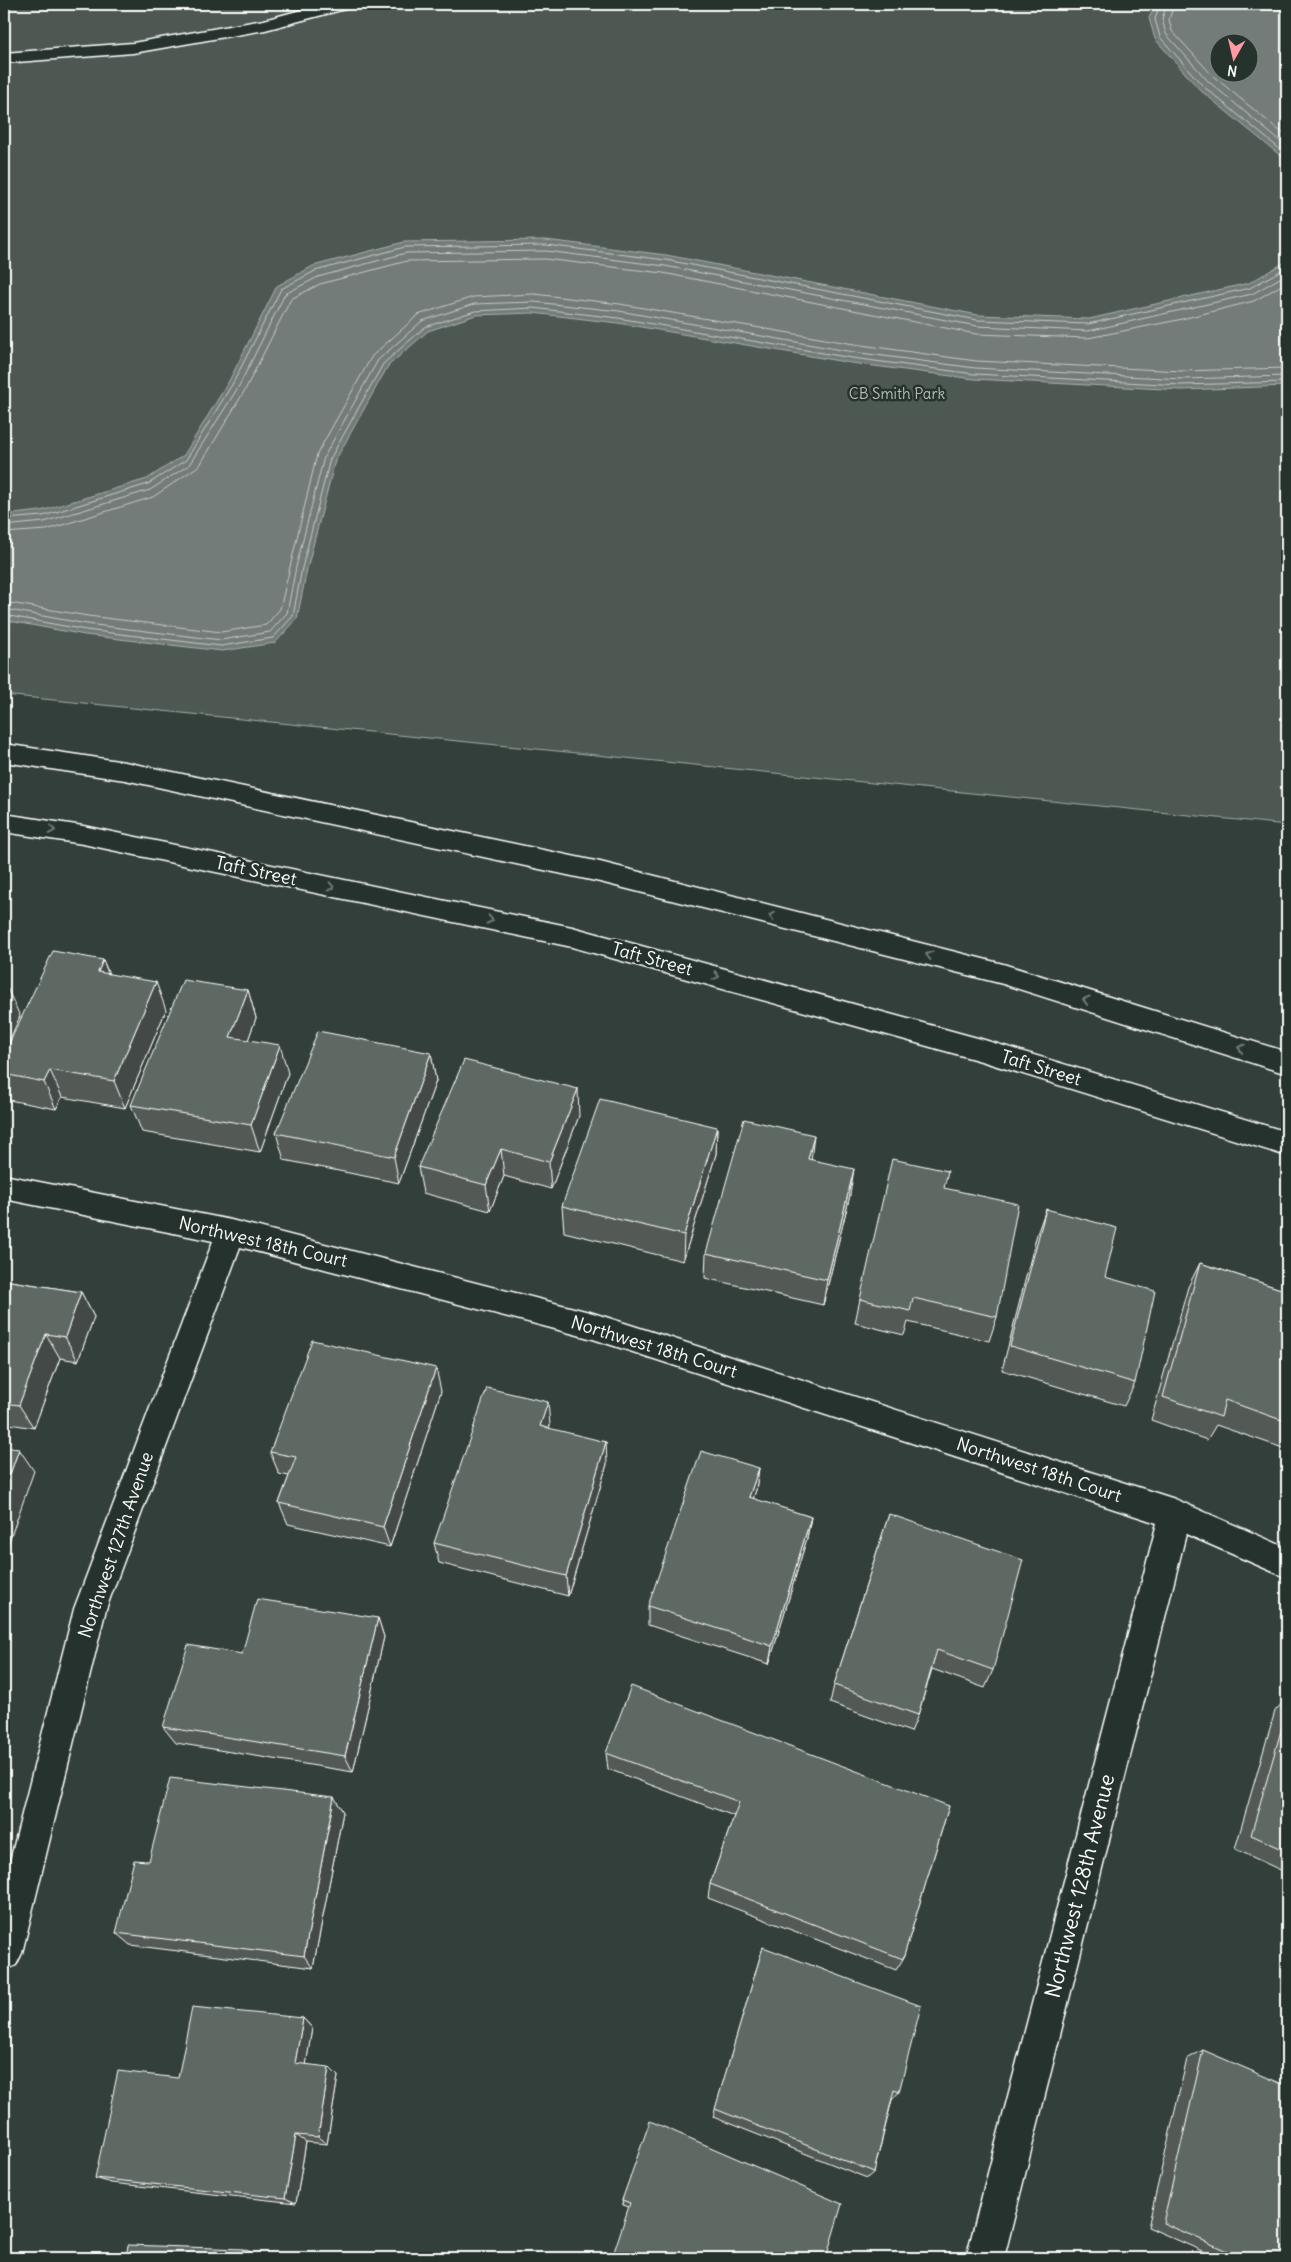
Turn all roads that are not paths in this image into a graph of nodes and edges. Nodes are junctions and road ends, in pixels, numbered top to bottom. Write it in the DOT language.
graph roads {
  1 [pos="343,4"];
  2 [pos="4,58"];
  3 [pos="4,753"];
  4 [pos="4,822"];
  5 [pos="1287,1063"];
  6 [pos="1287,1144"];
  7 [pos="4,1187"];
  8 [pos="231,1232"];
  9 [pos="1175,1514"];
  10 [pos="1287,1563"];
  11 [pos="4,1953"];
  12 [pos="985,2258"];
  1 -- 2 [label="street"];
  5 -- 3 [label="street, one-way"];
  4 -- 6 [label="street, Taft Street, one-way"];
  7 -- 8 [label="street, Northwest 18th Court"];
  8 -- 9 [label="street, Northwest 18th Court"];
  8 -- 11 [label="street, Northwest 127th Avenue"];
  9 -- 10 [label="street, Northwest 18th Court"];
  9 -- 12 [label="street, Northwest 128th Avenue"];
}
